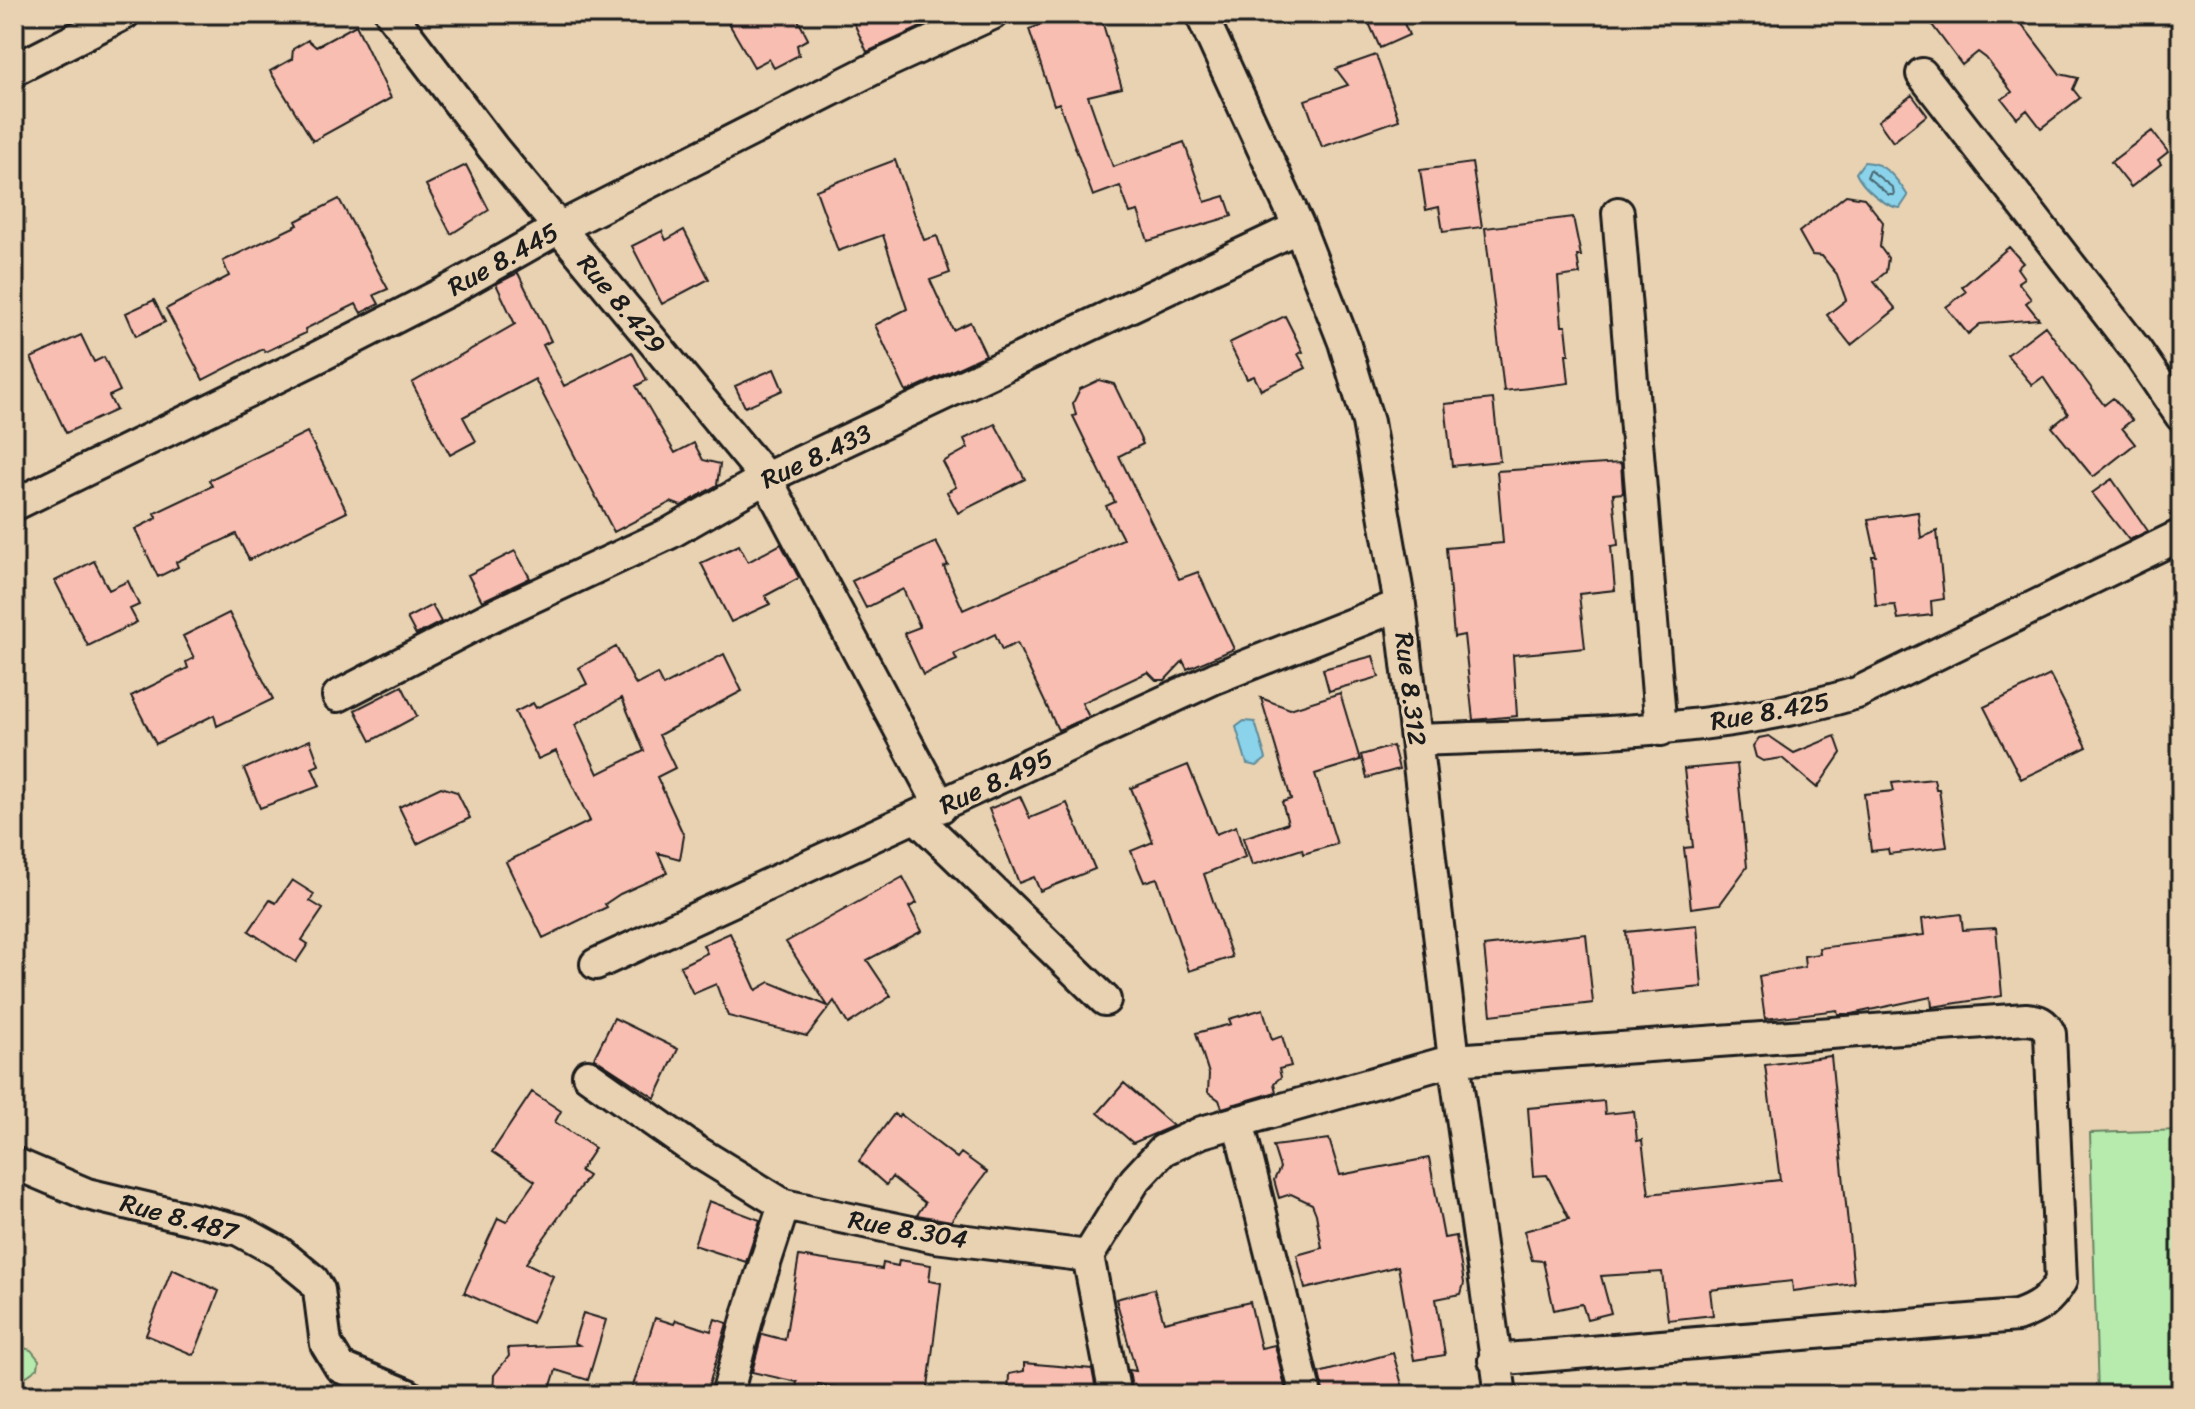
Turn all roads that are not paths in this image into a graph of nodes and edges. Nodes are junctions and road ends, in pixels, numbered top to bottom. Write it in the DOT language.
graph roads {
  1 [pos="124,14"];
  2 [pos="391,14"];
  3 [pos="992,14"];
  4 [pos="1201,14"];
  5 [pos="14,70"];
  6 [pos="1922,74"];
  7 [pos="1618,213"];
  8 [pos="1299,227"];
  9 [pos="559,228"];
  10 [pos="2181,416"];
  11 [pos="766,478"];
  12 [pos="14,505"];
  13 [pos="2181,535"];
  14 [pos="1400,605"];
  15 [pos="338,696"];
  16 [pos="1661,730"];
  17 [pos="1418,740"];
  18 [pos="929,812"];
  19 [pos="596,964"];
  20 [pos="1105,1000"];
  21 [pos="1454,1060"];
  22 [pos="588,1075"];
  23 [pos="1238,1121"];
  24 [pos="14,1163"];
  25 [pos="784,1205"];
  26 [pos="1088,1256"];
  27 [pos="1494,1360"];
  28 [pos="408,1395"];
  29 [pos="727,1395"];
  30 [pos="1115,1395"];
  31 [pos="1306,1395"];
  32 [pos="1501,1395"];
  1 -- 5 [label="street"];
  2 -- 9 [label="street, Rue 8.429"];
  3 -- 9 [label="street, Rue 8.445"];
  4 -- 8 [label="street, Rue 8.312"];
  6 -- 10 [label="street"];
  7 -- 16 [label="street"];
  8 -- 11 [label="street, Rue 8.433"];
  8 -- 14 [label="street, Rue 8.312"];
  9 -- 11 [label="street, Rue 8.429"];
  9 -- 12 [label="street, Rue 8.445"];
  11 -- 15 [label="street, Rue 8.433"];
  11 -- 18 [label="street, Rue 8.429"];
  13 -- 16 [label="street, Rue 8.425"];
  14 -- 17 [label="street, Rue 8.312"];
  14 -- 18 [label="street, Rue 8.495"];
  16 -- 17 [label="street, Rue 8.425"];
  17 -- 21 [label="street, Rue 8.312"];
  18 -- 19 [label="street, Rue 8.495"];
  18 -- 20 [label="street, Rue 8.429"];
  21 -- 23 [label="street"];
  21 -- 27 [label="street, Rue 8.312"];
  21 -- 27 [label="street"];
  22 -- 25 [label="street, Rue 8.304"];
  23 -- 26 [label="street"];
  23 -- 31 [label="street"];
  24 -- 28 [label="street, Rue 8.487"];
  25 -- 26 [label="street, Rue 8.304"];
  25 -- 29 [label="street"];
  26 -- 30 [label="street"];
  27 -- 32 [label="street, Rue 8.312"];
}
